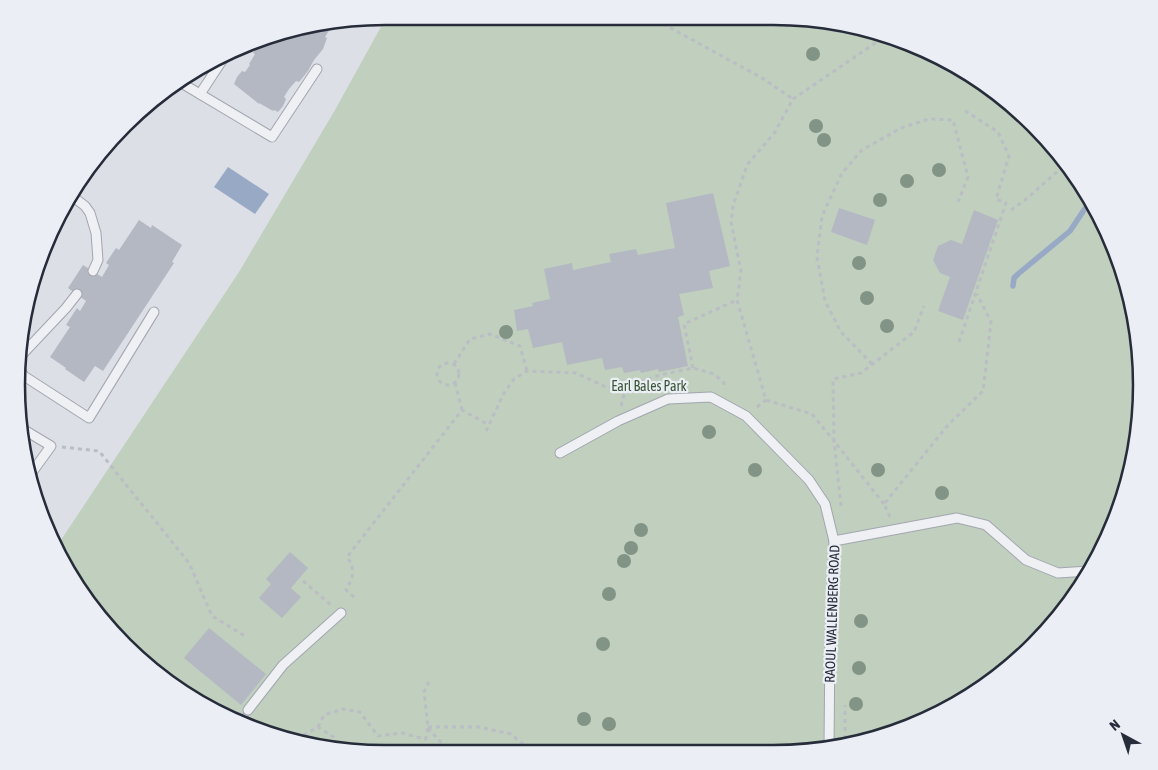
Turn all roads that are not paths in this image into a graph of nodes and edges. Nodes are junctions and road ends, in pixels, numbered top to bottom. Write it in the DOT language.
graph roads {
  1 [pos="218,66"];
  2 [pos="317,68"];
  3 [pos="186,86"];
  4 [pos="200,94"];
  5 [pos="77,200"];
  6 [pos="93,271"];
  7 [pos="77,294"];
  8 [pos="154,312"];
  9 [pos="27,349"];
  10 [pos="25,377"];
  11 [pos="28,432"];
  12 [pos="560,453"];
  13 [pos="35,468"];
  14 [pos="834,541"];
  15 [pos="1080,572"];
  16 [pos="340,613"];
  17 [pos="245,717"];
  18 [pos="829,740"];
  1 -- 4 [label="lane"];
  2 -- 4 [label="lane"];
  3 -- 4 [label="lane"];
  5 -- 6 [label="lane"];
  7 -- 9 [label="lane"];
  8 -- 10 [label="lane"];
  11 -- 13 [label="lane"];
  12 -- 14 [label="lane, RAOUL WALLENBERG ROAD"];
  14 -- 15 [label="lane"];
  14 -- 18 [label="lane, RAOUL WALLENBERG ROAD"];
  16 -- 17 [label="lane"];
}
